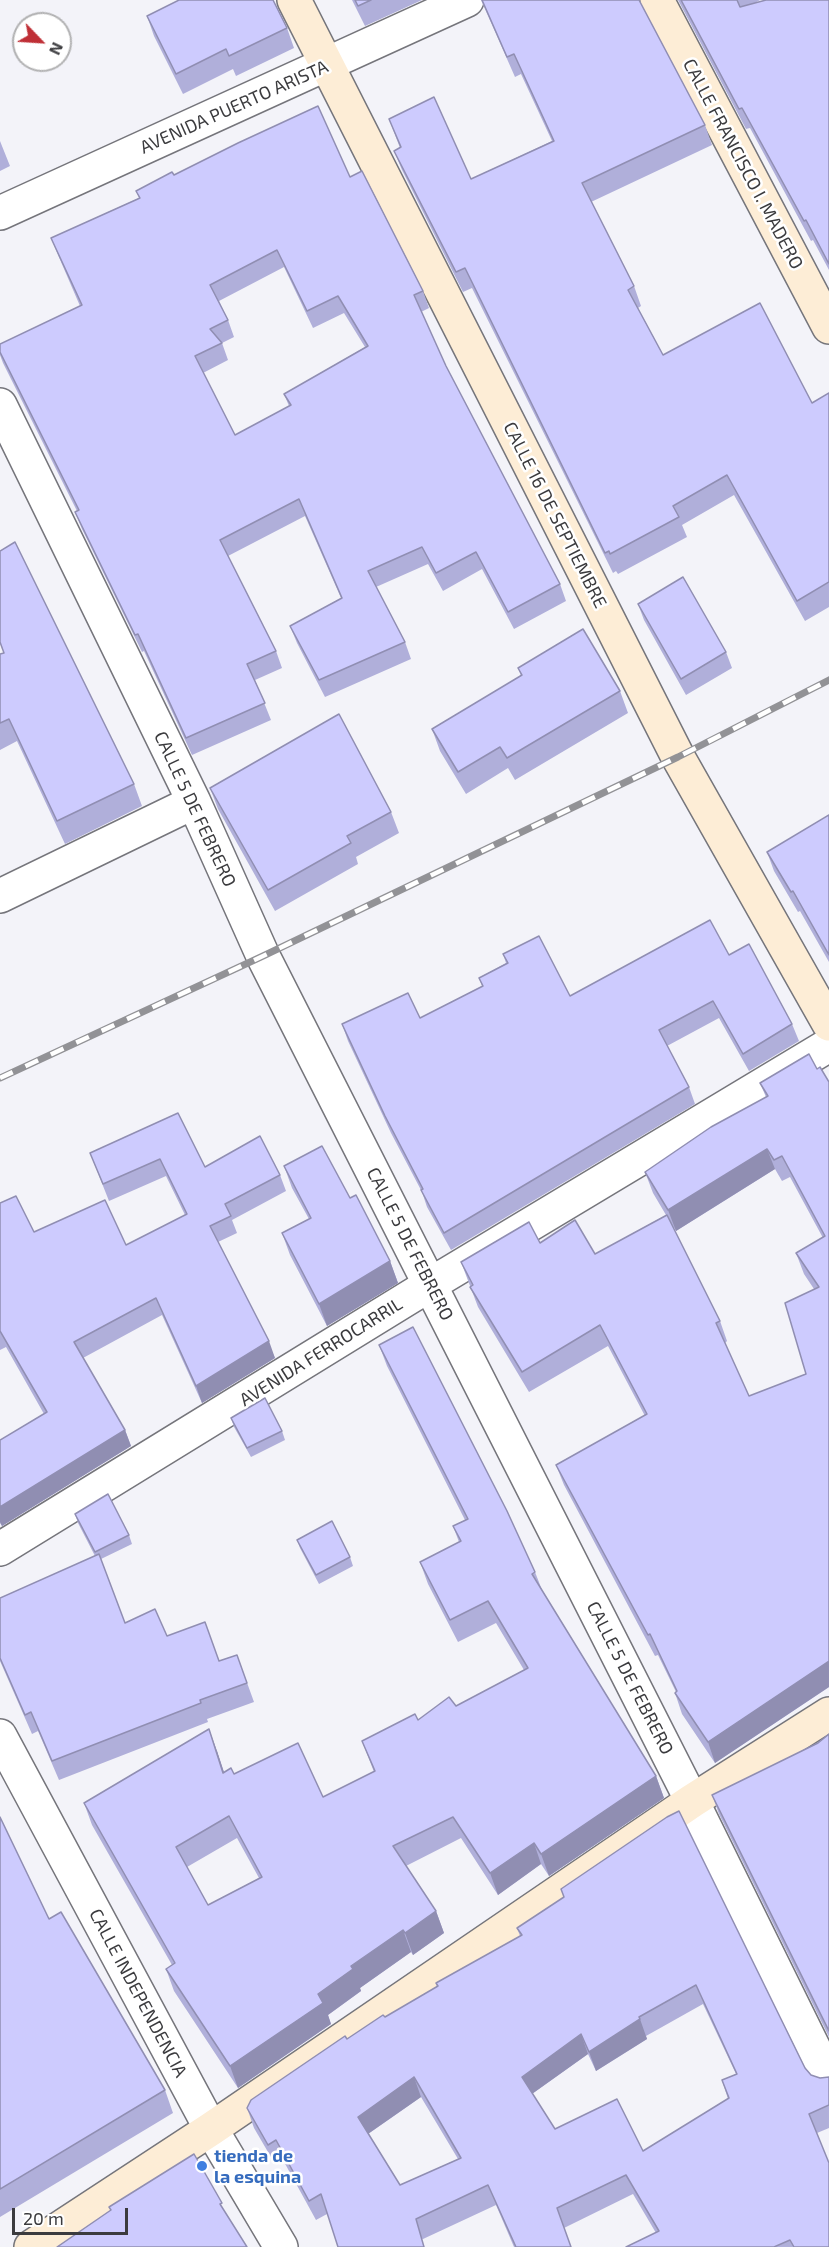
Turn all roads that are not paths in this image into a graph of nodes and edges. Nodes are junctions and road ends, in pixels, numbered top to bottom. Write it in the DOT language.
graph roads {
  1 [pos="294,0"];
  2 [pos="467,0"];
  3 [pos="657,0"];
  4 [pos="326,65"];
  5 [pos="0,213"];
  6 [pos="829,327"];
  7 [pos="0,405"];
  8 [pos="194,802"];
  9 [pos="0,896"];
  10 [pos="829,1024"];
  11 [pos="829,1045"];
  12 [pos="431,1284"];
  13 [pos="0,1549"];
  14 [pos="829,1714"];
  15 [pos="0,1736"];
  16 [pos="692,1801"];
  17 [pos="829,2079"];
  18 [pos="211,2129"];
  19 [pos="31,2247"];
  20 [pos="281,2247"];
  1 -- 4 [label="main road, CALLE 16 DE SEPTIEMBRE"];
  2 -- 4 [label="street, AVENIDA PUERTO ARISTA"];
  3 -- 6 [label="main road, CALLE FRANCISCO I. MADERO"];
  4 -- 5 [label="street, AVENIDA PUERTO ARISTA"];
  4 -- 10 [label="main road, CALLE 16 DE SEPTIEMBRE"];
  7 -- 8 [label="street, CALLE 5 DE FEBRERO"];
  8 -- 9 [label="street"];
  8 -- 12 [label="street, CALLE 5 DE FEBRERO"];
  11 -- 12 [label="street, AVENIDA FERROCARRIL"];
  12 -- 13 [label="street, AVENIDA FERROCARRIL"];
  12 -- 16 [label="street, CALLE 5 DE FEBRERO"];
  14 -- 16 [label="main road"];
  15 -- 18 [label="street, CALLE INDEPENDENCIA"];
  16 -- 17 [label="street, CALLE 5 DE FEBRERO"];
  16 -- 18 [label="main road"];
  18 -- 19 [label="main road"];
  18 -- 20 [label="street, CALLE INDEPENDENCIA"];
}
